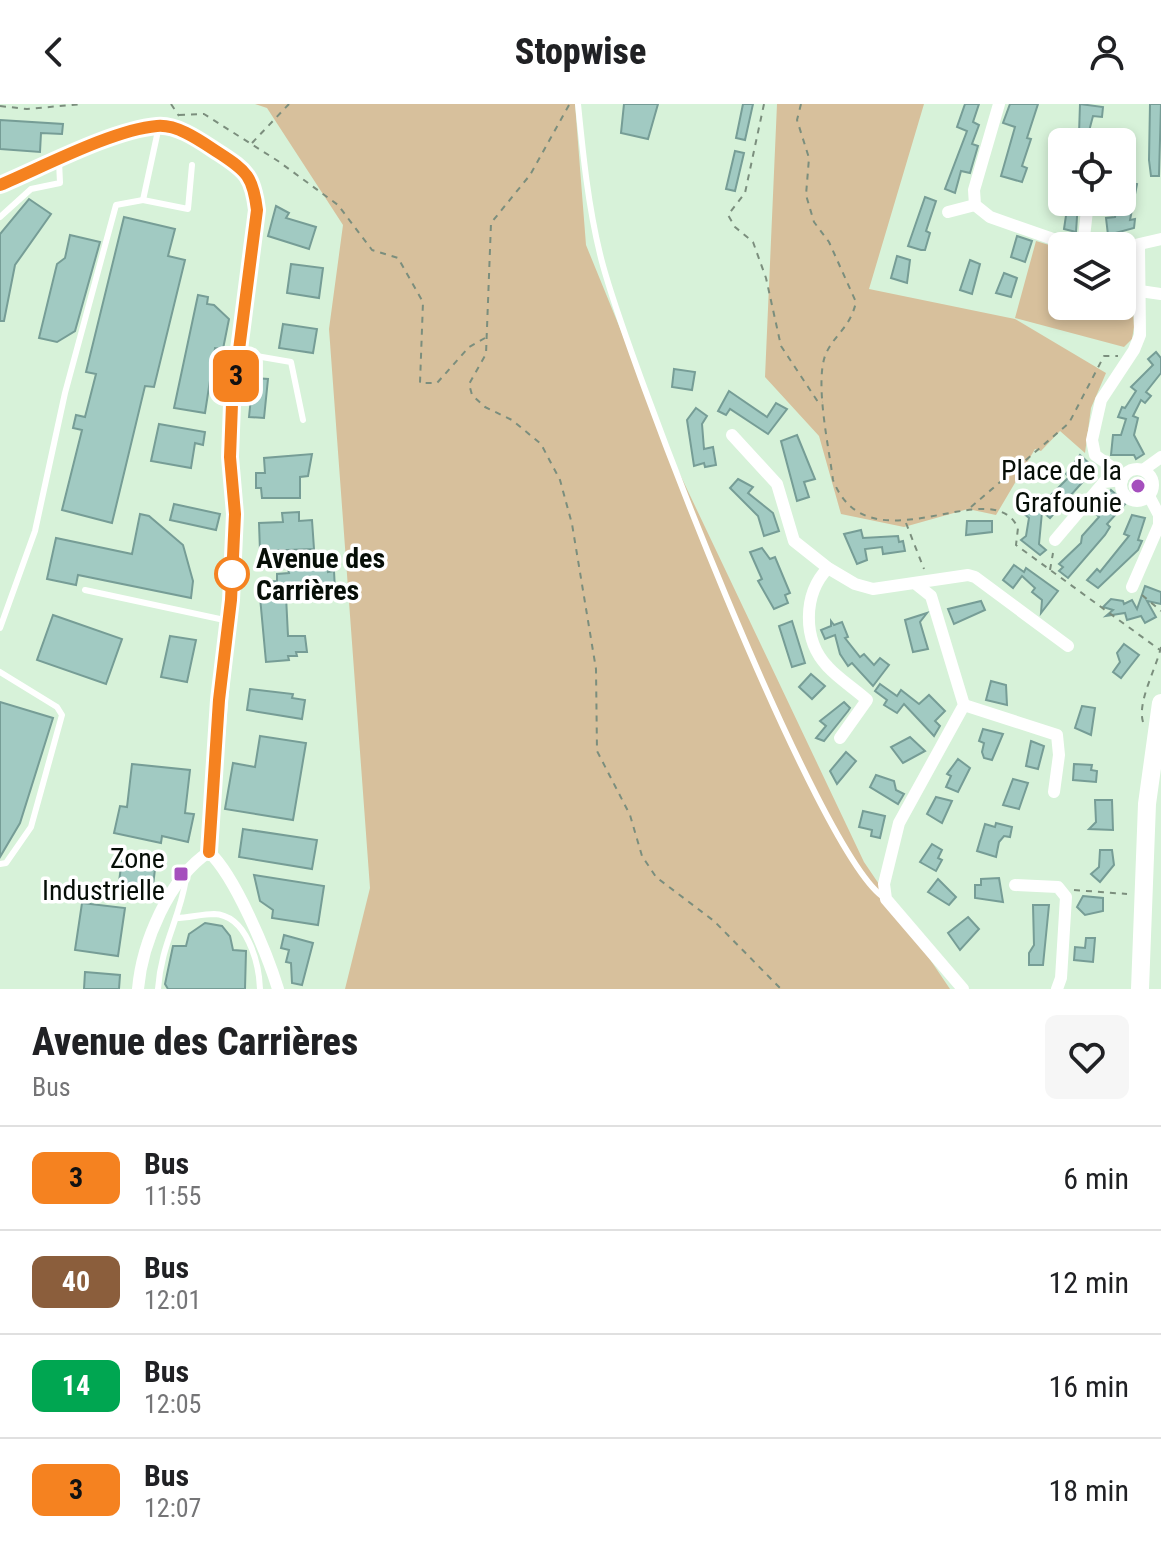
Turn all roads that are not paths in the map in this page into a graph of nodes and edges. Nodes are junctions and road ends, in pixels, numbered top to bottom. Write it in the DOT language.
graph roads {
  1 [pos="578,104"];
  2 [pos="999,104"];
  3 [pos="159,126"];
  4 [pos="59,161"];
  5 [pos="192,165"];
  6 [pos="0,185"];
  7 [pos="143,200"];
  8 [pos="975,205"];
  9 [pos="948,212"];
  10 [pos="0,217"];
  11 [pos="1048,237"];
  12 [pos="1161,239"];
  13 [pos="1139,245"];
  14 [pos="1136,246"];
  15 [pos="1140,291"];
  16 [pos="1161,294"];
  17 [pos="239,353"];
  18 [pos="303,420"];
  19 [pos="732,435"];
  20 [pos="1161,457"];
  21 [pos="1143,470"];
  22 [pos="1123,478"];
  23 [pos="1149,496"];
  24 [pos="1055,540"];
  25 [pos="828,568"];
  26 [pos="942,579"];
  27 [pos="922,583"];
  28 [pos="1132,587"];
  29 [pos="85,590"];
  30 [pos="931,596"];
  31 [pos="229,621"];
  32 [pos="0,628"];
  33 [pos="1068,646"];
  34 [pos="0,672"];
  35 [pos="1161,703"];
  36 [pos="964,705"];
  37 [pos="840,738"];
  38 [pos="1054,792"];
  39 [pos="209,852"];
  40 [pos="0,864"];
  41 [pos="186,875"];
  42 [pos="1015,885"];
  43 [pos="886,899"];
  44 [pos="176,918"];
  45 [pos="1140,985"];
  46 [pos="138,989"];
  47 [pos="158,989"];
  48 [pos="260,989"];
  49 [pos="278,989"];
  50 [pos="963,989"];
  51 [pos="1057,989"];
  1 -- 43 [label="lane"];
  2 -- 8 [label="street"];
  3 -- 4 [label="street"];
  3 -- 7 [label="lane"];
  3 -- 17 [label="street"];
  4 -- 6 [label="street"];
  4 -- 10 [label="lane"];
  5 -- 7 [label="lane"];
  7 -- 32 [label="lane"];
  8 -- 9 [label="street"];
  8 -- 11 [label="street"];
  12 -- 13 [label="street"];
  13 -- 14 [label="street"];
  13 -- 15 [label="street"];
  15 -- 16 [label="street"];
  15 -- 22 [label="street"];
  17 -- 18 [label="lane"];
  17 -- 31 [label="street"];
  19 -- 25 [label="street"];
  20 -- 21 [label="street"];
  21 -- 22 [label="street"];
  21 -- 23 [label="street"];
  22 -- 23 [label="street"];
  22 -- 24 [label="street"];
  23 -- 28 [label="street"];
  25 -- 27 [label="street"];
  25 -- 37 [label="street"];
  26 -- 27 [label="street"];
  26 -- 30 [label="street"];
  26 -- 33 [label="street"];
  27 -- 30 [label="street"];
  29 -- 31 [label="lane"];
  30 -- 36 [label="street"];
  31 -- 39 [label="street"];
  34 -- 40 [label="lane"];
  35 -- 45 [label="main road"];
  36 -- 38 [label="street"];
  36 -- 43 [label="street"];
  39 -- 41 [label="street"];
  39 -- 49 [label="street"];
  41 -- 44 [label="lane"];
  41 -- 46 [label="street"];
  42 -- 51 [label="street"];
  43 -- 50 [label="street"];
  44 -- 47 [label="lane"];
  44 -- 48 [label="lane"];
}
